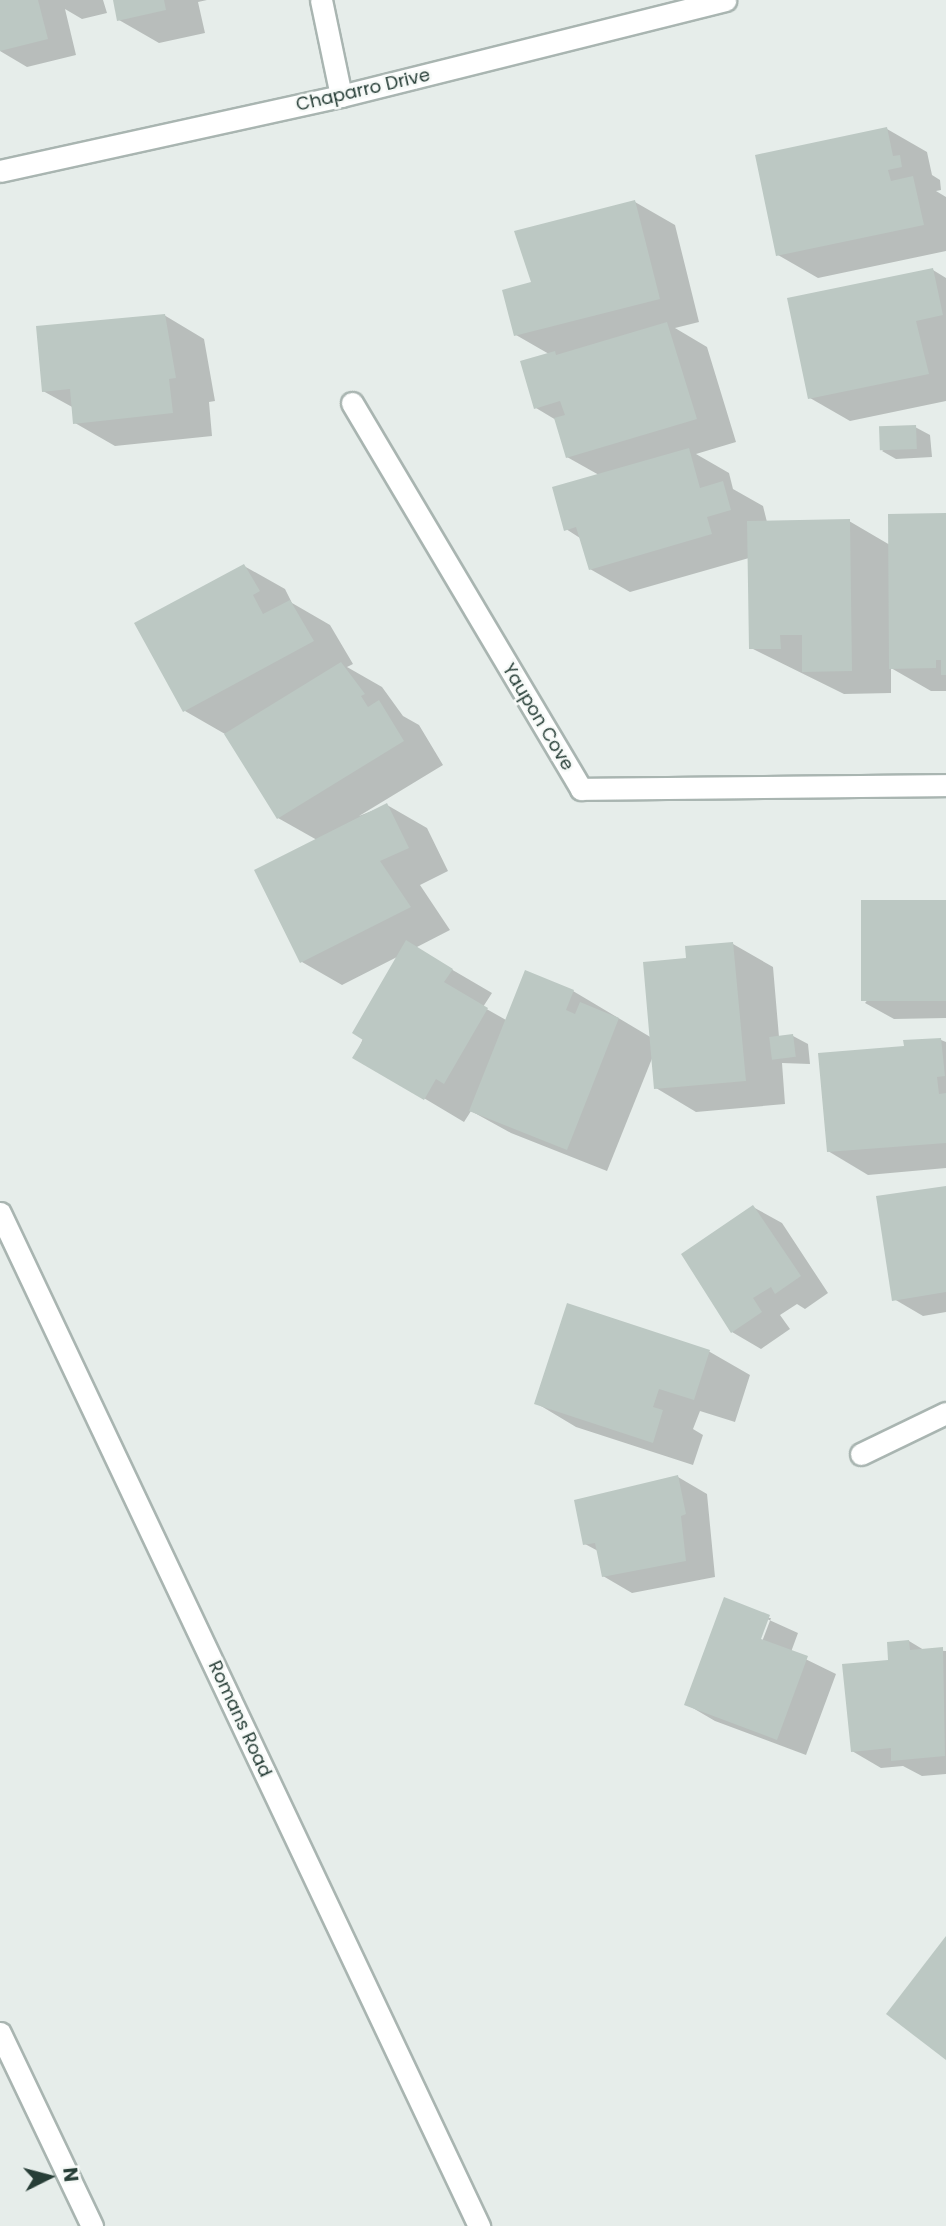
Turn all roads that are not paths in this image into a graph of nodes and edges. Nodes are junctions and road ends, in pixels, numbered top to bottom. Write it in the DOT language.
graph roads {
  1 [pos="321,0"];
  2 [pos="725,0"];
  3 [pos="341,96"];
  4 [pos="0,171"];
  5 [pos="352,403"];
  6 [pos="946,785"];
  7 [pos="0,1213"];
  8 [pos="946,1413"];
  9 [pos="862,1454"];
  10 [pos="0,2033"];
  11 [pos="92,2226"];
  12 [pos="479,2226"];
  1 -- 3 [label="street"];
  2 -- 3 [label="street, Chaparro Drive"];
  3 -- 4 [label="street, Chaparro Drive"];
  5 -- 6 [label="street, Yaupon Cove"];
  7 -- 12 [label="street, Romans Road"];
  8 -- 9 [label="street"];
  10 -- 11 [label="street"];
}
